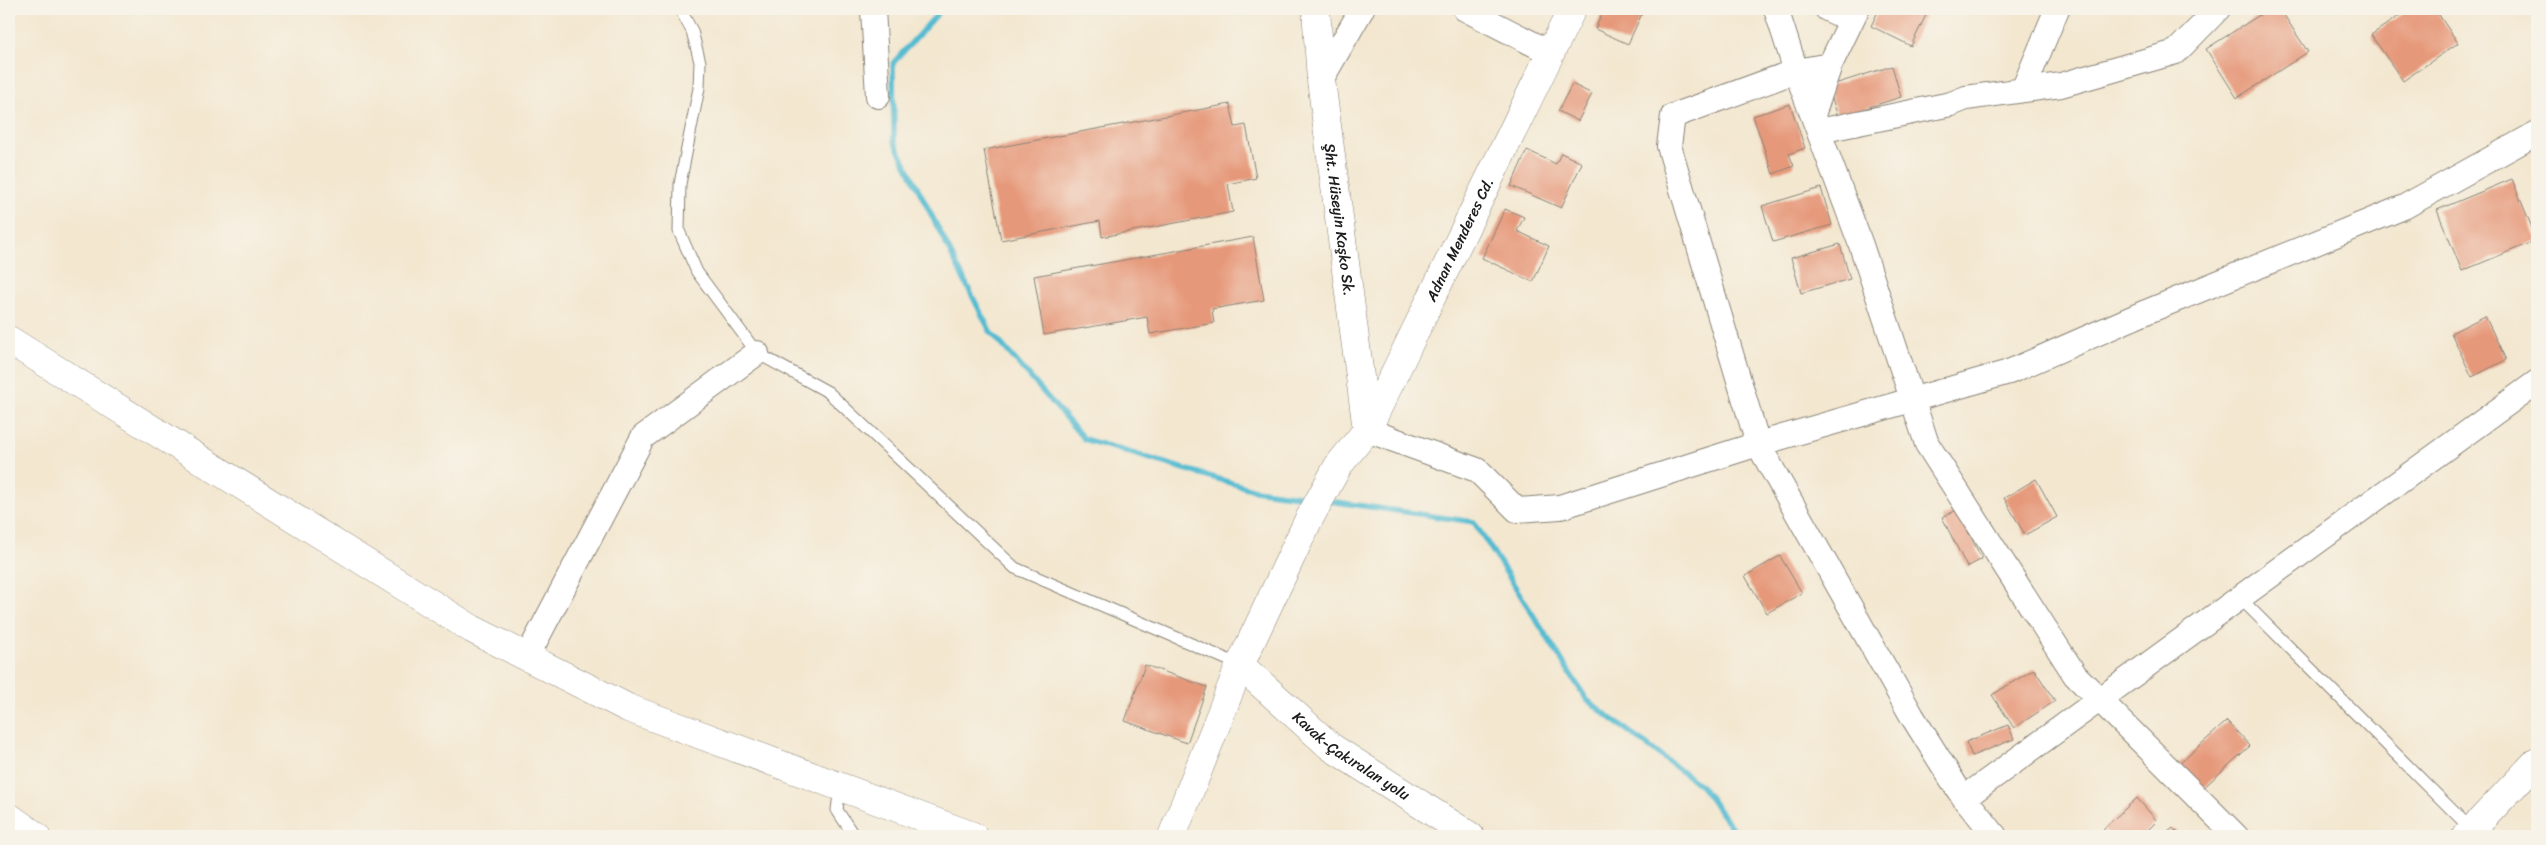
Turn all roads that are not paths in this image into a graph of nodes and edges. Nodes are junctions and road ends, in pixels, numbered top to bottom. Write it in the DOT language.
graph roads {
  1 [pos="680,9"];
  2 [pos="874,9"];
  3 [pos="1316,9"];
  4 [pos="1362,9"];
  5 [pos="1465,9"];
  6 [pos="1572,9"];
  7 [pos="1776,9"];
  8 [pos="1827,9"];
  9 [pos="2057,9"];
  10 [pos="2218,9"];
  11 [pos="1854,14"];
  12 [pos="1551,53"];
  13 [pos="1830,65"];
  14 [pos="1796,70"];
  15 [pos="1321,80"];
  16 [pos="2023,90"];
  17 [pos="878,96"];
  18 [pos="1816,123"];
  19 [pos="2537,133"];
  20 [pos="9,340"];
  21 [pos="757,353"];
  22 [pos="2537,382"];
  23 [pos="1912,399"];
  24 [pos="1367,430"];
  25 [pos="1758,444"];
  26 [pos="2240,598"];
  27 [pos="527,657"];
  28 [pos="1240,665"];
  29 [pos="2100,700"];
  30 [pos="2537,761"];
  31 [pos="840,788"];
  32 [pos="1964,798"];
  33 [pos="9,817"];
  34 [pos="2469,833"];
  35 [pos="36,836"];
  36 [pos="854,836"];
  37 [pos="973,836"];
  38 [pos="1172,836"];
  39 [pos="1470,836"];
  40 [pos="1995,836"];
  41 [pos="2236,836"];
  1 -- 21 [label="lane"];
  2 -- 17 [label="street"];
  3 -- 15 [label="street, Şht. Hüseyin Kaşko Sk."];
  4 -- 15 [label="street"];
  5 -- 12 [label="street"];
  6 -- 12 [label="street, Adnan Menderes Cd."];
  7 -- 14 [label="street"];
  8 -- 11 [label="street"];
  9 -- 16 [label="street"];
  10 -- 16 [label="street"];
  11 -- 13 [label="street"];
  12 -- 24 [label="street, Adnan Menderes Cd."];
  13 -- 14 [label="street"];
  13 -- 18 [label="street"];
  14 -- 18 [label="street"];
  14 -- 25 [label="street"];
  15 -- 24 [label="street, Şht. Hüseyin Kaşko Sk."];
  16 -- 18 [label="street"];
  18 -- 23 [label="street"];
  19 -- 23 [label="street"];
  20 -- 27 [label="street"];
  21 -- 27 [label="street"];
  21 -- 28 [label="lane"];
  22 -- 26 [label="street"];
  23 -- 25 [label="street"];
  23 -- 29 [label="street"];
  24 -- 25 [label="street"];
  24 -- 28 [label="street, Adnan Menderes Cd."];
  25 -- 32 [label="street"];
  26 -- 29 [label="street"];
  26 -- 34 [label="lane"];
  27 -- 31 [label="street"];
  28 -- 38 [label="street, Adnan Menderes Cd."];
  28 -- 39 [label="street, Kavak-Çakıralan yolu"];
  29 -- 32 [label="street"];
  29 -- 41 [label="street"];
  30 -- 34 [label="street"];
  31 -- 36 [label="lane"];
  31 -- 37 [label="street"];
  32 -- 40 [label="street"];
  33 -- 35 [label="street"];
}
